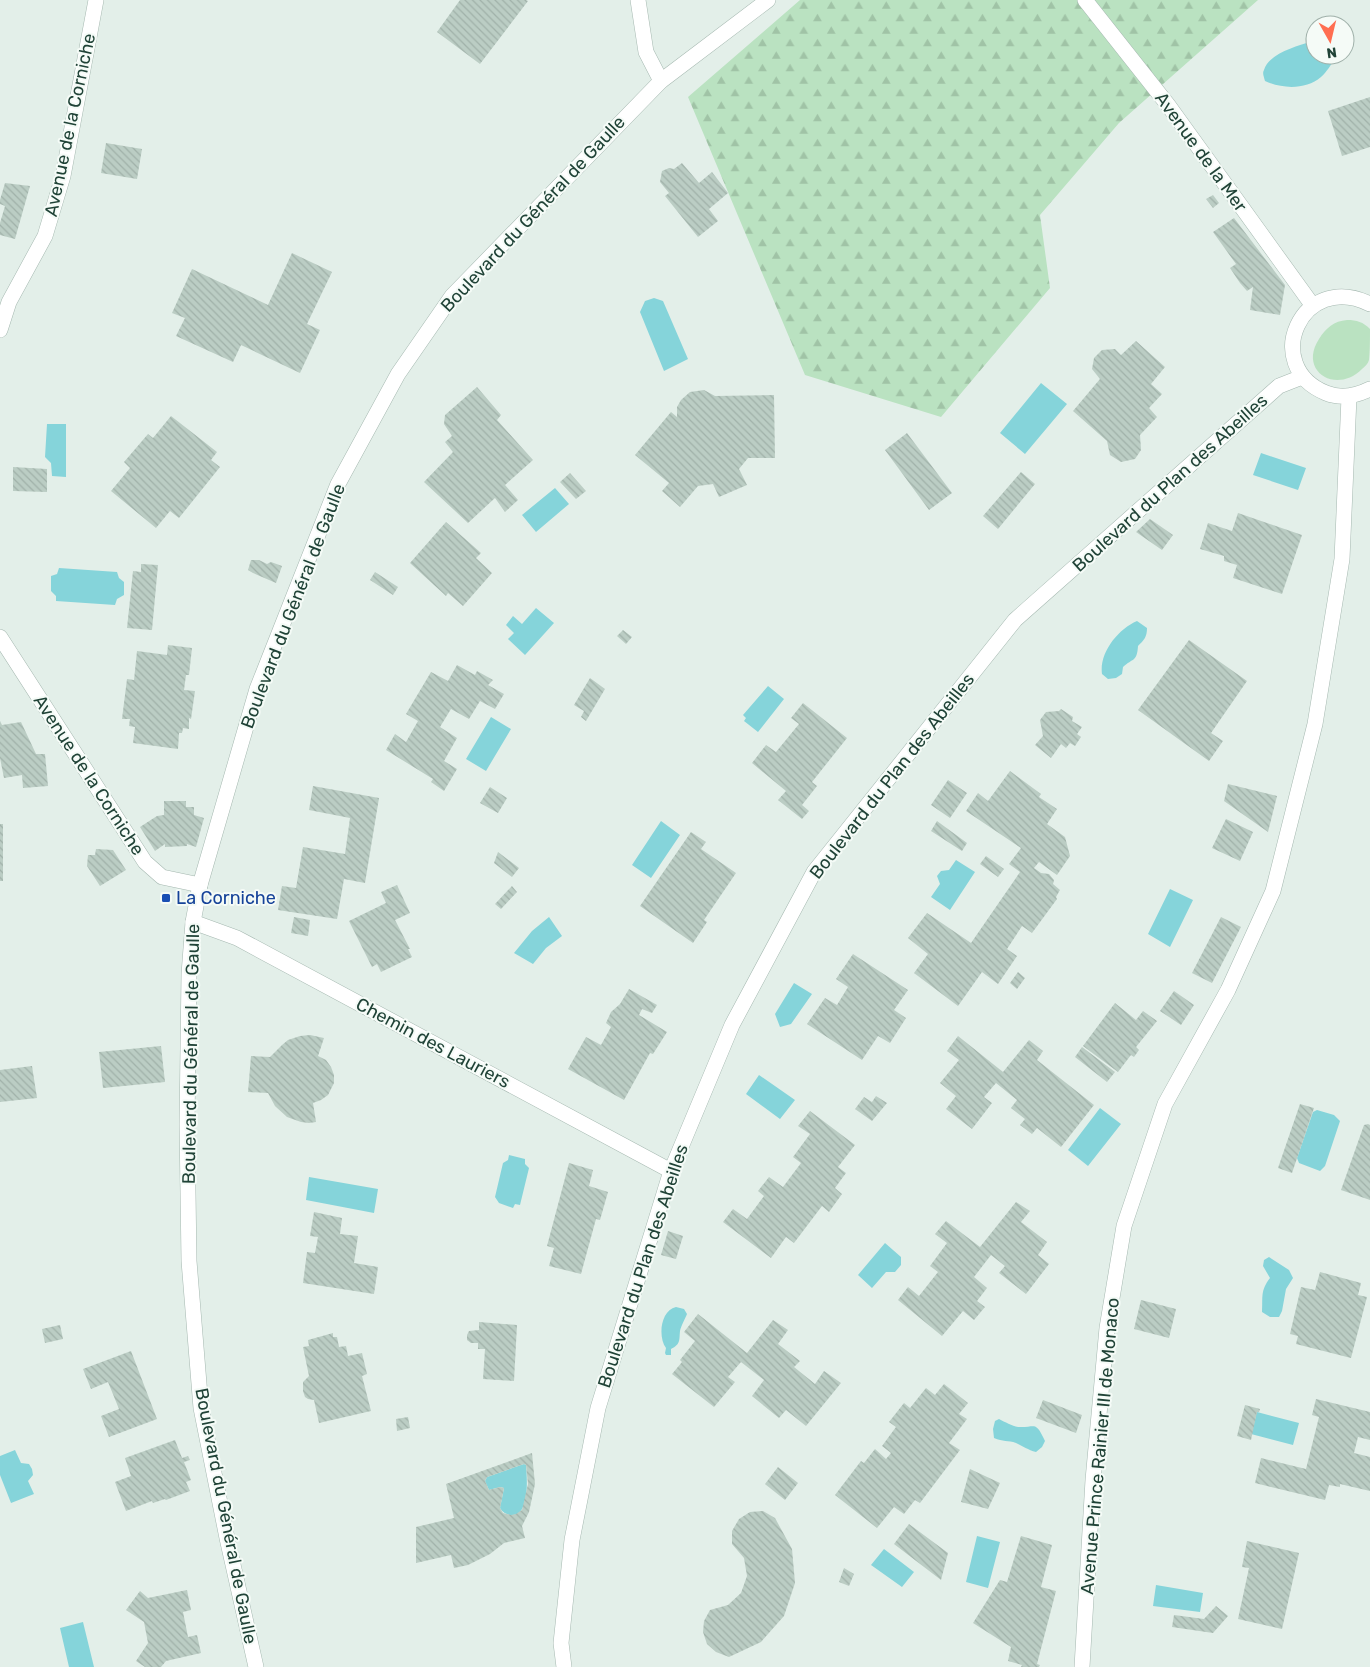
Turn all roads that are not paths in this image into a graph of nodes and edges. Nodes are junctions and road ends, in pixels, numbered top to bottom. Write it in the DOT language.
graph roads {
  1 [pos="96,0"];
  2 [pos="638,0"];
  3 [pos="768,0"];
  4 [pos="1085,0"];
  5 [pos="660,80"];
  6 [pos="1370,304"];
  7 [pos="1313,306"];
  8 [pos="0,330"];
  9 [pos="1302,377"];
  10 [pos="1370,389"];
  11 [pos="1349,397"];
  12 [pos="0,637"];
  13 [pos="200,885"];
  14 [pos="193,922"];
  15 [pos="671,1170"];
  16 [pos="256,1667"];
  17 [pos="564,1667"];
  18 [pos="1082,1667"];
  1 -- 8 [label="street, Avenue de la Corniche"];
  2 -- 5 [label="street"];
  3 -- 5 [label="street, Boulevard du Général de Gaulle"];
  4 -- 7 [label="street, Avenue de la Mer"];
  5 -- 13 [label="street, Boulevard du Général de Gaulle"];
  6 -- 7 [label="street"];
  7 -- 9 [label="street"];
  9 -- 11 [label="street"];
  9 -- 15 [label="street, Boulevard du Plan des Abeilles"];
  10 -- 11 [label="street"];
  11 -- 18 [label="street, Avenue Prince Rainier III de Monaco"];
  12 -- 13 [label="street, Avenue de la Corniche"];
  13 -- 14 [label="street, Boulevard du Général de Gaulle"];
  14 -- 15 [label="street, Chemin des Lauriers"];
  14 -- 16 [label="street, Boulevard du Général de Gaulle"];
  15 -- 17 [label="street, Boulevard du Plan des Abeilles"];
}
